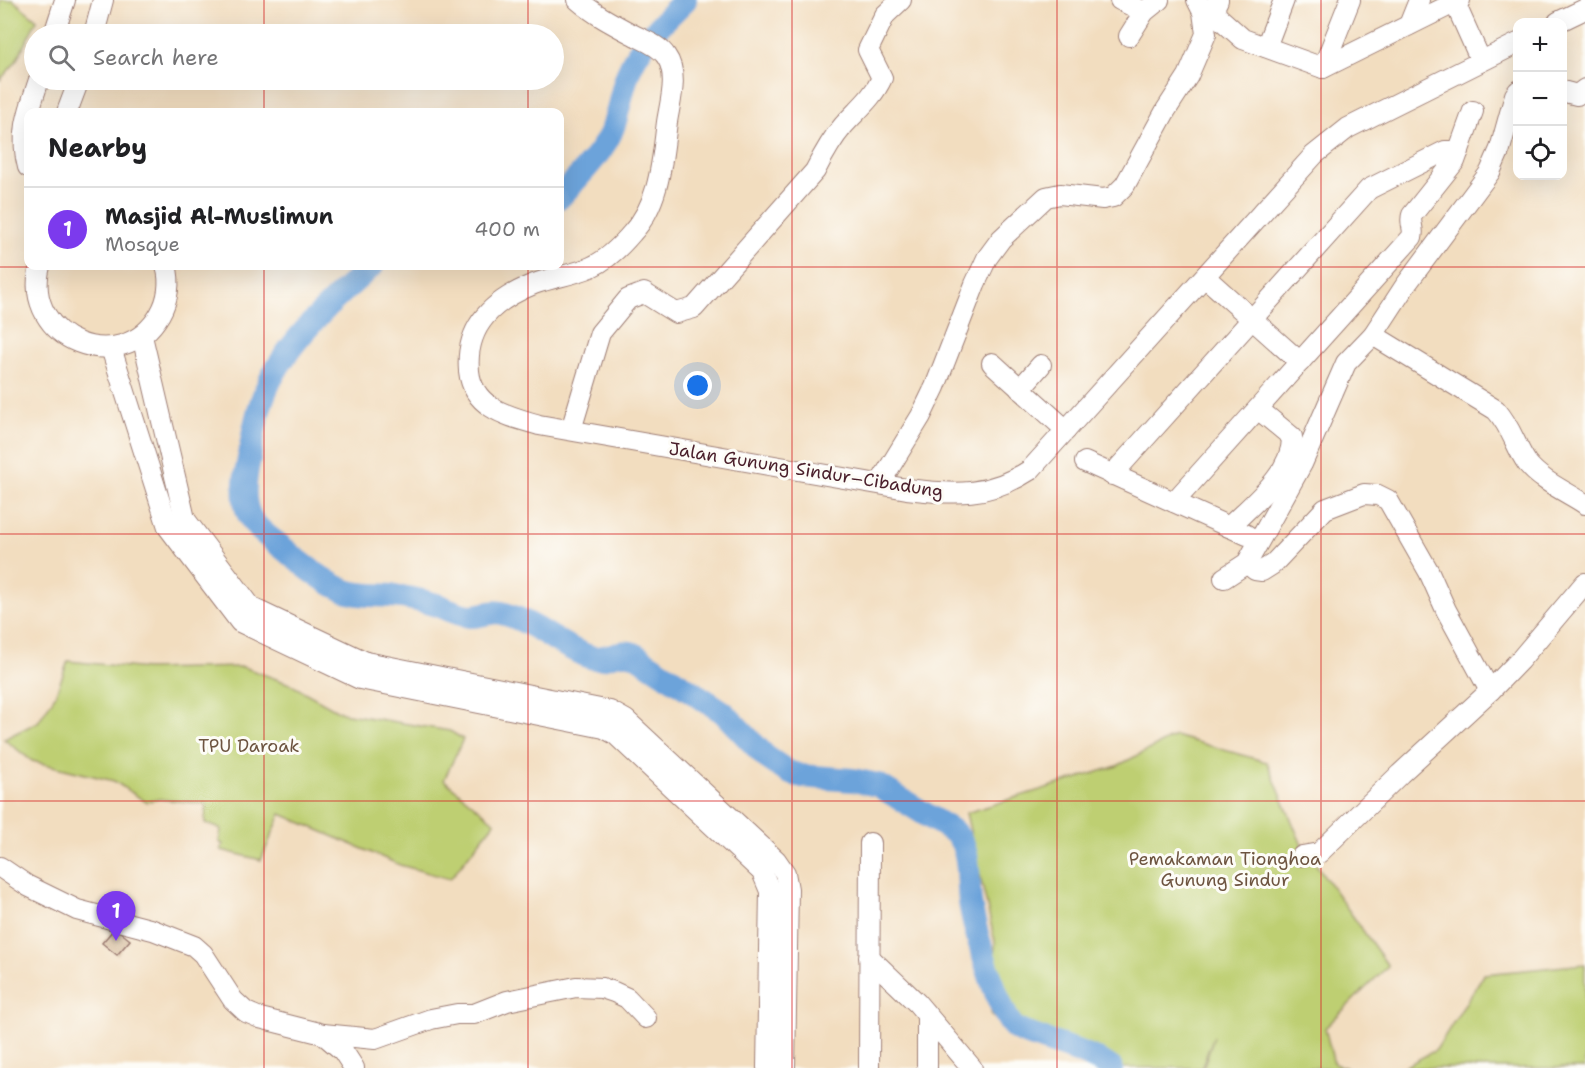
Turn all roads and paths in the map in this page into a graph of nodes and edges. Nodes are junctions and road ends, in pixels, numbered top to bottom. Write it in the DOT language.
graph roads {
  1 [pos="65,0"];
  2 [pos="103,0"];
  3 [pos="578,0"];
  4 [pos="901,0"];
  5 [pos="1120,0"];
  6 [pos="1197,0"];
  7 [pos="1218,0"];
  8 [pos="1284,0"];
  9 [pos="1350,0"];
  10 [pos="1419,0"];
  11 [pos="1458,1"];
  12 [pos="1152,6"];
  13 [pos="1585,9"];
  14 [pos="1566,18"];
  15 [pos="57,24"];
  16 [pos="97,24"];
  17 [pos="1409,25"];
  18 [pos="1129,36"];
  19 [pos="1513,45"];
  20 [pos="1266,47"];
  21 [pos="1481,61"];
  22 [pos="1323,68"];
  23 [pos="1585,89"];
  24 [pos="36,90"];
  25 [pos="75,90"];
  26 [pos="1567,92"];
  27 [pos="1513,102"];
  28 [pos="30,108"];
  29 [pos="68,108"];
  30 [pos="1473,111"];
  31 [pos="1459,151"];
  32 [pos="40,270"];
  33 [pos="166,270"];
  34 [pos="1205,277"];
  35 [pos="1252,319"];
  36 [pos="1373,335"];
  37 [pos="142,336"];
  38 [pos="111,348"];
  39 [pos="1300,362"];
  40 [pos="992,363"];
  41 [pos="1041,365"];
  42 [pos="1020,389"];
  43 [pos="1258,409"];
  44 [pos="571,430"];
  45 [pos="1066,430"];
  46 [pos="1085,462"];
  47 [pos="1112,475"];
  48 [pos="880,483"];
  49 [pos="1173,502"];
  50 [pos="1585,504"];
  51 [pos="1247,563"];
  52 [pos="1224,578"];
  53 [pos="1585,583"];
  54 [pos="1490,692"];
  55 [pos="870,843"];
  56 [pos="1302,856"];
  57 [pos="0,867"];
  58 [pos="869,957"];
  59 [pos="927,1016"];
  60 [pos="646,1018"];
  61 [pos="323,1034"];
  62 [pos="354,1068"];
  63 [pos="767,1068"];
  64 [pos="785,1068"];
  65 [pos="869,1068"];
  66 [pos="927,1068"];
  67 [pos="972,1068"];
  1 -- 15 [label="street"];
  2 -- 16 [label="street"];
  3 -- 44 [label="street, Jalan Gunung Sindur–Cibadung"];
  4 -- 44 [label="street"];
  5 -- 12 [label="street"];
  6 -- 48 [label="street"];
  7 -- 20 [label="street"];
  8 -- 20 [label="street"];
  9 -- 22 [label="street"];
  10 -- 17 [label="street"];
  11 -- 17 [label="street"];
  11 -- 21 [label="street"];
  12 -- 18 [label="street"];
  13 -- 14 [label="street"];
  17 -- 22 [label="street"];
  19 -- 21 [label="street, Jalan Gunung Sindur–Cibadung"];
  20 -- 22 [label="street"];
  21 -- 34 [label="street, Jalan Gunung Sindur–Cibadung"];
  23 -- 26 [label="street"];
  24 -- 28 [label="street"];
  25 -- 29 [label="street"];
  27 -- 36 [label="street"];
  30 -- 31 [label="street"];
  31 -- 35 [label="street"];
  31 -- 39 [label="street"];
  32 -- 38 [label="street"];
  33 -- 37 [label="street"];
  34 -- 35 [label="street"];
  34 -- 45 [label="street, Jalan Gunung Sindur–Cibadung"];
  35 -- 39 [label="street"];
  35 -- 47 [label="street"];
  36 -- 50 [label="street"];
  36 -- 51 [label="street"];
  37 -- 38 [label="street"];
  37 -- 64 [label="street"];
  38 -- 63 [label="street"];
  39 -- 43 [label="street"];
  40 -- 42 [label="street"];
  41 -- 42 [label="street"];
  42 -- 45 [label="street"];
  43 -- 49 [label="street"];
  43 -- 49 [label="street"];
  44 -- 48 [label="street, Jalan Gunung Sindur–Cibadung"];
  45 -- 48 [label="street, Jalan Gunung Sindur–Cibadung"];
  46 -- 47 [label="street"];
  47 -- 49 [label="street"];
  51 -- 52 [label="street"];
  51 -- 54 [label="street"];
  53 -- 54 [label="street"];
  54 -- 56 [label="street"];
  55 -- 58 [label="street"];
  57 -- 61 [label="street"];
  58 -- 59 [label="street"];
  58 -- 65 [label="street"];
  59 -- 66 [label="street"];
  59 -- 67 [label="street"];
  60 -- 61 [label="street"];
  61 -- 62 [label="street"];
}
